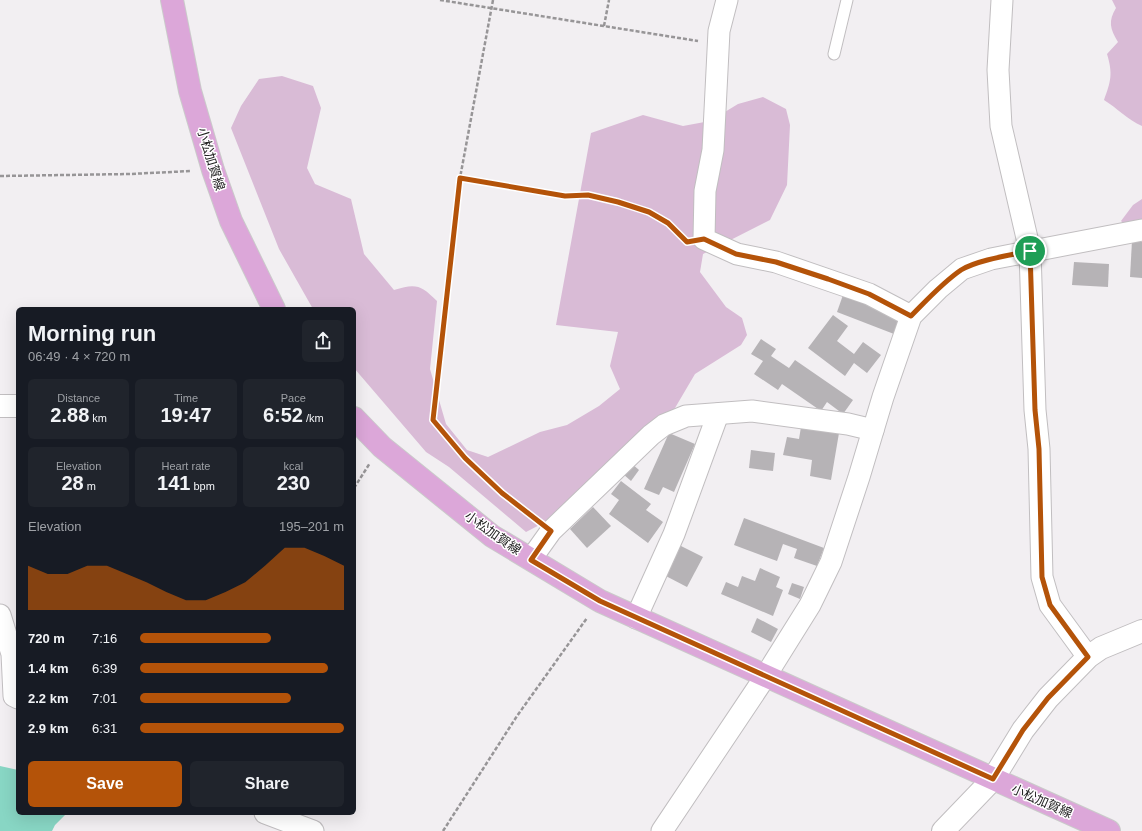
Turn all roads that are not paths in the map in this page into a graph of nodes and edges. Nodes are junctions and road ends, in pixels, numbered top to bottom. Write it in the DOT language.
graph roads {
  1 [pos="172,0"];
  2 [pos="726,0"];
  3 [pos="847,0"];
  4 [pos="1002,0"];
  5 [pos="834,54"];
  6 [pos="1142,230"];
  7 [pos="1030,251"];
  8 [pos="273,307"];
  9 [pos="911,316"];
  10 [pos="0,406"];
  11 [pos="16,406"];
  12 [pos="718,414"];
  13 [pos="356,420"];
  14 [pos="873,430"];
  15 [pos="531,560"];
  16 [pos="0,615"];
  17 [pos="636,618"];
  18 [pos="1142,631"];
  19 [pos="1088,657"];
  20 [pos="765,677"];
  21 [pos="16,697"];
  22 [pos="993,779"];
  23 [pos="270,815"];
  24 [pos="313,831"];
  25 [pos="662,831"];
  26 [pos="943,831"];
  27 [pos="1109,831"];
  1 -- 8 [label="main road, 小松加賀線"];
  2 -- 9 [label="street"];
  3 -- 5 [label="lane"];
  4 -- 7 [label="street"];
  6 -- 7 [label="street"];
  7 -- 9 [label="street"];
  7 -- 19 [label="street"];
  9 -- 14 [label="street"];
  10 -- 11 [label="street"];
  12 -- 14 [label="street"];
  12 -- 15 [label="street"];
  12 -- 17 [label="street"];
  13 -- 15 [label="main road, 小松加賀線"];
  14 -- 20 [label="street"];
  15 -- 17 [label="main road, 小松加賀線"];
  16 -- 21 [label="street"];
  17 -- 20 [label="main road, 小松加賀線"];
  18 -- 19 [label="street"];
  19 -- 22 [label="street"];
  20 -- 22 [label="main road, 小松加賀線"];
  20 -- 25 [label="street"];
  22 -- 26 [label="street"];
  22 -- 27 [label="main road, 小松加賀線"];
  23 -- 24 [label="street"];
}
